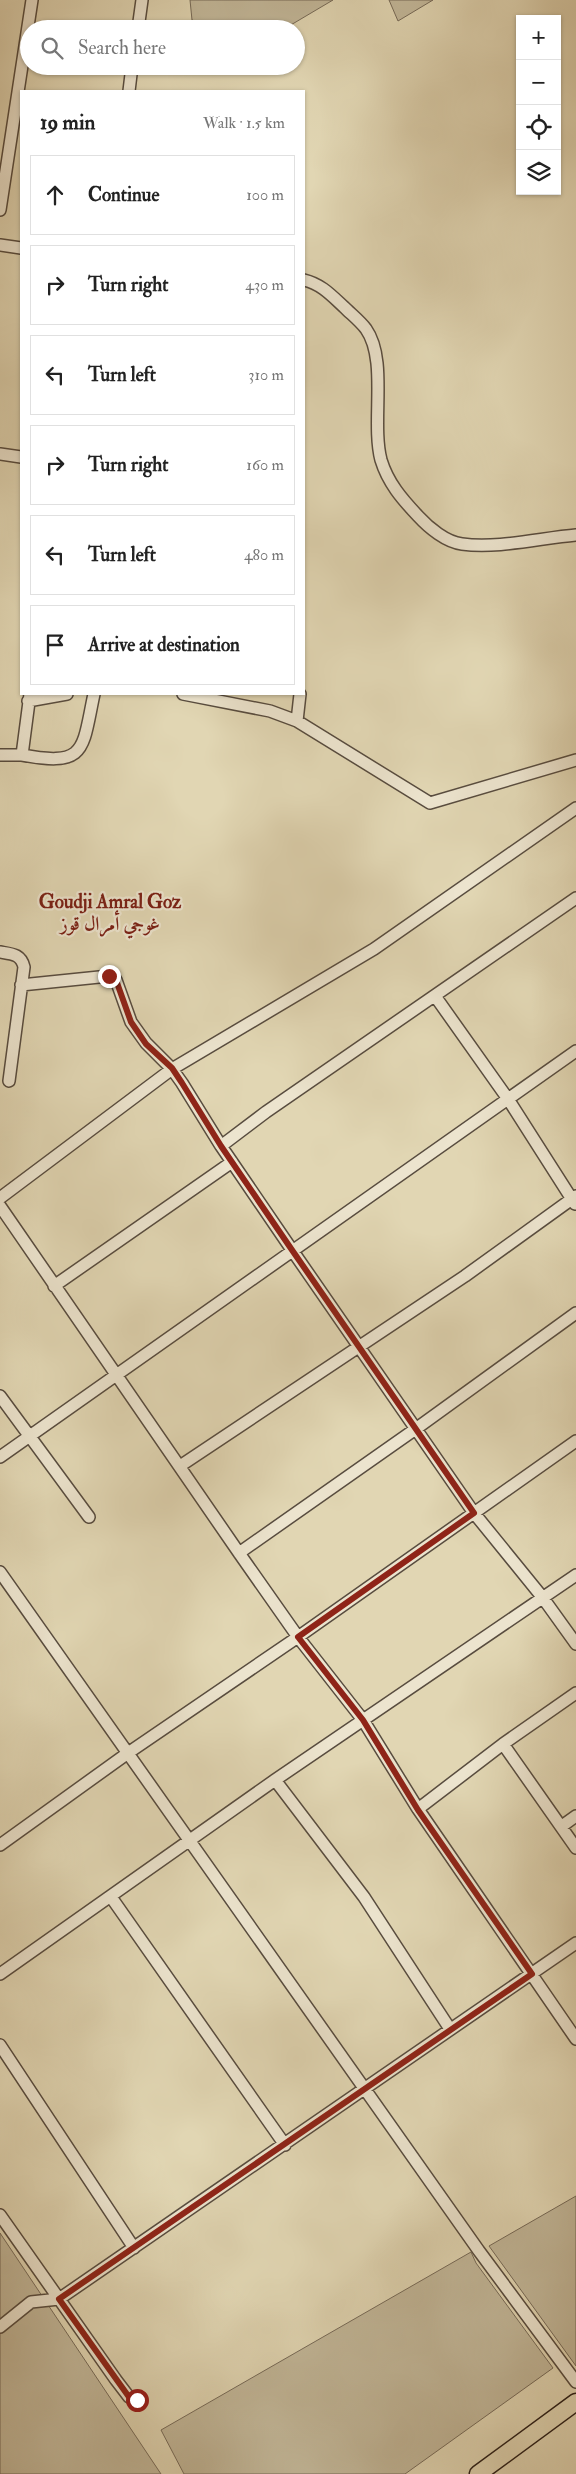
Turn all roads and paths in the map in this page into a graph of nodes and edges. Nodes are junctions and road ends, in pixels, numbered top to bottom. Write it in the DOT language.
graph roads {
  1 [pos="32,0"];
  2 [pos="142,0"];
  3 [pos="28,20"];
  4 [pos="139,20"];
  5 [pos="20,64"];
  6 [pos="131,75"];
  7 [pos="129,90"];
  8 [pos="5,143"];
  9 [pos="0,210"];
  10 [pos="0,245"];
  11 [pos="20,248"];
  12 [pos="305,280"];
  13 [pos="0,454"];
  14 [pos="20,457"];
  15 [pos="576,535"];
  16 [pos="54,695"];
  17 [pos="94,695"];
  18 [pos="194,695"];
  19 [pos="300,695"];
  20 [pos="29,697"];
  21 [pos="297,721"];
  22 [pos="0,755"];
  23 [pos="22,755"];
  24 [pos="576,760"];
  25 [pos="576,808"];
  26 [pos="576,898"];
  27 [pos="0,952"];
  28 [pos="21,985"];
  29 [pos="435,996"];
  30 [pos="576,1051"];
  31 [pos="172,1068"];
  32 [pos="9,1081"];
  33 [pos="508,1099"];
  34 [pos="221,1146"];
  35 [pos="232,1162"];
  36 [pos="0,1198"];
  37 [pos="574,1200"];
  38 [pos="0,1206"];
  39 [pos="292,1250"];
  40 [pos="54,1286"];
  41 [pos="576,1313"];
  42 [pos="358,1346"];
  43 [pos="115,1375"];
  44 [pos="0,1396"];
  45 [pos="417,1428"];
  46 [pos="30,1437"];
  47 [pos="576,1441"];
  48 [pos="0,1457"];
  49 [pos="180,1466"];
  50 [pos="474,1513"];
  51 [pos="88,1517"];
  52 [pos="238,1553"];
  53 [pos="0,1572"];
  54 [pos="576,1575"];
  55 [pos="543,1598"];
  56 [pos="298,1637"];
  57 [pos="576,1644"];
  58 [pos="576,1693"];
  59 [pos="363,1720"];
  60 [pos="503,1744"];
  61 [pos="128,1753"];
  62 [pos="275,1780"];
  63 [pos="418,1810"];
  64 [pos="576,1816"];
  65 [pos="562,1826"];
  66 [pos="189,1840"];
  67 [pos="0,1845"];
  68 [pos="576,1848"];
  69 [pos="111,1896"];
  70 [pos="576,1944"];
  71 [pos="0,1974"];
  72 [pos="532,1974"];
  73 [pos="450,2029"];
  74 [pos="576,2039"];
  75 [pos="0,2045"];
  76 [pos="364,2089"];
  77 [pos="285,2145"];
  78 [pos="0,2215"];
  79 [pos="134,2248"];
  80 [pos="59,2299"];
  81 [pos="0,2328"];
  82 [pos="576,2382"];
  83 [pos="137,2400"];
  84 [pos="576,2402"];
  85 [pos="478,2474"];
  1 -- 3 [label="street"];
  2 -- 4 [label="street"];
  5 -- 8 [label="street"];
  6 -- 7 [label="street"];
  8 -- 9 [label="street"];
  10 -- 11 [label="street"];
  12 -- 15 [label="street"];
  13 -- 14 [label="street"];
  16 -- 20 [label="street"];
  17 -- 23 [label="street"];
  18 -- 21 [label="street"];
  19 -- 21 [label="street"];
  20 -- 23 [label="street"];
  21 -- 24 [label="street"];
  22 -- 23 [label="street"];
  25 -- 31 [label="street"];
  26 -- 29 [label="street"];
  27 -- 28 [label="street"];
  28 -- 31 [label="street"];
  28 -- 32 [label="street"];
  29 -- 33 [label="street"];
  29 -- 34 [label="street"];
  30 -- 33 [label="street"];
  31 -- 34 [label="street"];
  31 -- 36 [label="street"];
  33 -- 37 [label="street"];
  33 -- 39 [label="street"];
  34 -- 35 [label="street"];
  35 -- 39 [label="street"];
  35 -- 40 [label="street"];
  37 -- 42 [label="street"];
  38 -- 40 [label="street"];
  39 -- 42 [label="street"];
  39 -- 43 [label="street"];
  40 -- 43 [label="street"];
  41 -- 45 [label="street"];
  42 -- 45 [label="street"];
  42 -- 49 [label="street"];
  43 -- 46 [label="street"];
  43 -- 49 [label="street"];
  44 -- 46 [label="street"];
  45 -- 50 [label="street"];
  45 -- 52 [label="street"];
  46 -- 48 [label="street"];
  46 -- 51 [label="street"];
  47 -- 50 [label="street"];
  49 -- 52 [label="street"];
  50 -- 55 [label="street"];
  50 -- 56 [label="street"];
  52 -- 56 [label="street"];
  53 -- 61 [label="street"];
  54 -- 55 [label="street"];
  55 -- 57 [label="street"];
  55 -- 59 [label="street"];
  56 -- 59 [label="street"];
  56 -- 61 [label="street"];
  58 -- 60 [label="street"];
  59 -- 62 [label="street"];
  59 -- 63 [label="street"];
  60 -- 63 [label="street"];
  60 -- 65 [label="street"];
  61 -- 66 [label="street"];
  61 -- 67 [label="street"];
  62 -- 66 [label="street"];
  62 -- 73 [label="street"];
  63 -- 72 [label="street"];
  64 -- 65 [label="street"];
  65 -- 68 [label="street"];
  66 -- 69 [label="street"];
  66 -- 76 [label="street"];
  69 -- 71 [label="street"];
  69 -- 77 [label="street"];
  70 -- 72 [label="street"];
  72 -- 73 [label="street"];
  72 -- 74 [label="street"];
  73 -- 76 [label="street"];
  75 -- 79 [label="street"];
  76 -- 77 [label="street"];
  76 -- 82 [label="street"];
  77 -- 79 [label="street"];
  78 -- 80 [label="street"];
  79 -- 80 [label="street"];
  80 -- 81 [label="street"];
  80 -- 83 [label="street"];
  84 -- 85 [label="highway"];
}
